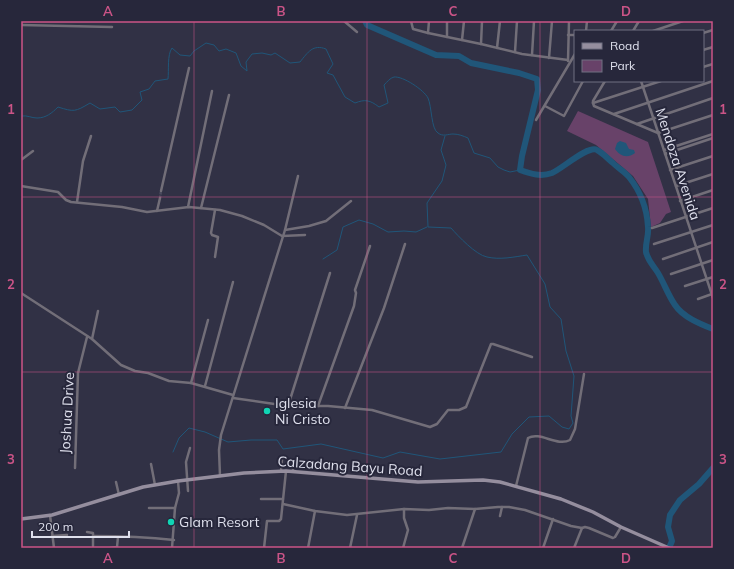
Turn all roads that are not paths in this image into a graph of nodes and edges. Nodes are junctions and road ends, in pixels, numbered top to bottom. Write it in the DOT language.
graph roads {
  1 [pos="344,21"];
  2 [pos="411,21"];
  3 [pos="429,21"];
  4 [pos="447,21"];
  5 [pos="464,21"];
  6 [pos="482,21"];
  7 [pos="500,21"];
  8 [pos="517,21"];
  9 [pos="534,21"];
  10 [pos="552,21"];
  11 [pos="569,21"];
  12 [pos="617,21"];
  13 [pos="638,21"];
  14 [pos="684,21"];
  15 [pos="21,24"];
  16 [pos="112,27"];
  17 [pos="612,30"];
  18 [pos="634,30"];
  19 [pos="656,30"];
  20 [pos="357,32"];
  21 [pos="428,33"];
  22 [pos="568,35"];
  23 [pos="574,35"];
  24 [pos="447,37"];
  25 [pos="462,40"];
  26 [pos="481,44"];
  27 [pos="497,48"];
  28 [pos="515,52"];
  29 [pos="532,55"];
  30 [pos="574,56"];
  31 [pos="549,58"];
  32 [pos="568,60"];
  33 [pos="568,66"];
  34 [pos="189,68"];
  35 [pos="713,81"];
  36 [pos="582,82"];
  37 [pos="604,82"];
  38 [pos="640,82"];
  39 [pos="659,82"];
  40 [pos="643,87"];
  41 [pos="212,91"];
  42 [pos="229,95"];
  43 [pos="713,98"];
  44 [pos="594,103"];
  45 [pos="648,103"];
  46 [pos="545,106"];
  47 [pos="613,114"];
  48 [pos="713,116"];
  49 [pos="653,118"];
  50 [pos="536,120"];
  51 [pos="637,124"];
  52 [pos="658,133"];
  53 [pos="713,134"];
  54 [pos="90,136"];
  55 [pos="713,138"];
  56 [pos="664,150"];
  57 [pos="33,151"];
  58 [pos="665,154"];
  59 [pos="713,156"];
  60 [pos="21,160"];
  61 [pos="670,170"];
  62 [pos="713,174"];
  63 [pos="298,176"];
  64 [pos="21,186"];
  65 [pos="676,186"];
  66 [pos="713,190"];
  67 [pos="161,191"];
  68 [pos="160,198"];
  69 [pos="351,201"];
  70 [pos="680,201"];
  71 [pos="77,202"];
  72 [pos="188,207"];
  73 [pos="201,208"];
  74 [pos="713,208"];
  75 [pos="215,210"];
  76 [pos="157,211"];
  77 [pos="686,217"];
  78 [pos="713,225"];
  79 [pos="652,228"];
  80 [pos="285,230"];
  81 [pos="691,232"];
  82 [pos="305,235"];
  83 [pos="282,236"];
  84 [pos="713,242"];
  85 [pos="405,244"];
  86 [pos="654,244"];
  87 [pos="370,246"];
  88 [pos="696,248"];
  89 [pos="215,258"];
  90 [pos="663,259"];
  91 [pos="713,260"];
  92 [pos="701,264"];
  93 [pos="330,273"];
  94 [pos="671,274"];
  95 [pos="713,277"];
  96 [pos="706,279"];
  97 [pos="233,282"];
  98 [pos="685,286"];
  99 [pos="21,293"];
  100 [pos="712,296"];
  101 [pos="698,299"];
  102 [pos="98,311"];
  103 [pos="208,320"];
  104 [pos="88,337"];
  105 [pos="92,339"];
  106 [pos="532,357"];
  107 [pos="584,374"];
  108 [pos="191,383"];
  109 [pos="205,386"];
  110 [pos="233,396"];
  111 [pos="288,406"];
  112 [pos="318,406"];
  113 [pos="345,408"];
  114 [pos="190,448"];
  115 [pos="282,459"];
  116 [pos="293,462"];
  117 [pos="151,464"];
  118 [pos="75,468"];
  119 [pos="281,471"];
  120 [pos="286,471"];
  121 [pos="293,471"];
  122 [pos="220,476"];
  123 [pos="188,480"];
  124 [pos="178,481"];
  125 [pos="116,482"];
  126 [pos="155,485"];
  127 [pos="516,486"];
  128 [pos="188,492"];
  129 [pos="119,495"];
  130 [pos="261,499"];
  131 [pos="283,499"];
  132 [pos="283,504"];
  133 [pos="502,507"];
  134 [pos="149,508"];
  135 [pos="175,508"];
  136 [pos="404,509"];
  137 [pos="475,509"];
  138 [pos="315,510"];
  139 [pos="50,515"];
  140 [pos="357,515"];
  141 [pos="500,516"];
  142 [pos="21,520"];
  143 [pos="553,520"];
  144 [pos="621,527"];
  145 [pos="582,528"];
  146 [pos="87,532"];
  147 [pos="67,535"];
  148 [pos="52,536"];
  149 [pos="93,536"];
  150 [pos="118,537"];
  151 [pos="174,540"];
  152 [pos="93,546"];
  153 [pos="54,548"];
  154 [pos="110,548"];
  155 [pos="116,548"];
  156 [pos="172,548"];
  157 [pos="264,548"];
  158 [pos="308,548"];
  159 [pos="350,548"];
  160 [pos="403,548"];
  161 [pos="462,548"];
  162 [pos="543,548"];
  163 [pos="574,548"];
  164 [pos="669,548"];
  1 -- 20 [label="street"];
  2 -- 21 [label="street"];
  3 -- 21 [label="street"];
  4 -- 24 [label="street"];
  5 -- 25 [label="street"];
  6 -- 26 [label="street"];
  7 -- 27 [label="street"];
  8 -- 28 [label="street"];
  9 -- 29 [label="street"];
  10 -- 31 [label="street"];
  11 -- 22 [label="street"];
  12 -- 17 [label="street"];
  13 -- 18 [label="street"];
  14 -- 19 [label="street"];
  15 -- 16 [label="street"];
  21 -- 24 [label="street"];
  22 -- 23 [label="street"];
  22 -- 32 [label="street"];
  24 -- 25 [label="street"];
  25 -- 26 [label="street"];
  26 -- 27 [label="street"];
  27 -- 28 [label="street"];
  28 -- 29 [label="street"];
  29 -- 31 [label="street"];
  30 -- 33 [label="street"];
  31 -- 32 [label="street"];
  32 -- 33 [label="street"];
  33 -- 46 [label="street"];
  34 -- 67 [label="street"];
  35 -- 45 [label="street"];
  36 -- 46 [label="street"];
  37 -- 44 [label="street"];
  38 -- 40 [label="street, Mendoza Avenida"];
  39 -- 40 [label="street"];
  40 -- 44 [label="street"];
  40 -- 45 [label="street, Mendoza Avenida"];
  41 -- 72 [label="street"];
  42 -- 73 [label="street"];
  43 -- 49 [label="street"];
  44 -- 47 [label="street"];
  45 -- 47 [label="street"];
  45 -- 49 [label="street, Mendoza Avenida"];
  46 -- 50 [label="street"];
  47 -- 51 [label="street"];
  48 -- 52 [label="street"];
  49 -- 51 [label="street"];
  49 -- 52 [label="street, Mendoza Avenida"];
  51 -- 52 [label="street"];
  52 -- 56 [label="street, Mendoza Avenida"];
  53 -- 56 [label="street"];
  54 -- 71 [label="street"];
  55 -- 58 [label="street"];
  56 -- 58 [label="street, Mendoza Avenida"];
  57 -- 60 [label="street"];
  58 -- 61 [label="street, Mendoza Avenida"];
  59 -- 61 [label="street"];
  61 -- 65 [label="street, Mendoza Avenida"];
  62 -- 65 [label="street"];
  63 -- 80 [label="street"];
  64 -- 71 [label="street"];
  65 -- 70 [label="street, Mendoza Avenida"];
  66 -- 70 [label="street"];
  68 -- 76 [label="street"];
  69 -- 80 [label="street"];
  70 -- 77 [label="street, Mendoza Avenida"];
  71 -- 76 [label="street"];
  72 -- 73 [label="street"];
  72 -- 76 [label="street"];
  73 -- 75 [label="street"];
  74 -- 77 [label="street"];
  75 -- 83 [label="street"];
  75 -- 89 [label="street"];
  77 -- 79 [label="street"];
  77 -- 81 [label="street, Mendoza Avenida"];
  78 -- 81 [label="street"];
  80 -- 83 [label="street"];
  81 -- 86 [label="street"];
  81 -- 88 [label="street, Mendoza Avenida"];
  82 -- 83 [label="street"];
  83 -- 110 [label="street"];
  84 -- 88 [label="street"];
  85 -- 113 [label="street"];
  87 -- 112 [label="street"];
  88 -- 90 [label="street"];
  88 -- 92 [label="street, Mendoza Avenida"];
  91 -- 92 [label="street"];
  92 -- 94 [label="street"];
  92 -- 96 [label="street, Mendoza Avenida"];
  93 -- 111 [label="street"];
  95 -- 96 [label="street"];
  96 -- 98 [label="street"];
  96 -- 100 [label="street, Mendoza Avenida"];
  97 -- 109 [label="street"];
  99 -- 104 [label="street"];
  100 -- 101 [label="street"];
  102 -- 105 [label="street"];
  103 -- 108 [label="street"];
  104 -- 105 [label="street"];
  104 -- 118 [label="street, Joshua Drive"];
  105 -- 108 [label="street"];
  106 -- 113 [label="street"];
  107 -- 127 [label="street"];
  108 -- 109 [label="street"];
  109 -- 110 [label="street"];
  110 -- 111 [label="street"];
  110 -- 122 [label="street"];
  111 -- 112 [label="street"];
  112 -- 113 [label="street"];
  114 -- 123 [label="street"];
  115 -- 119 [label="street"];
  116 -- 121 [label="street"];
  117 -- 126 [label="street"];
  119 -- 120 [label="street, Calzadang Bayu Road"];
  119 -- 122 [label="street, Calzadang Bayu Road"];
  120 -- 121 [label="street, Calzadang Bayu Road"];
  120 -- 131 [label="street"];
  121 -- 127 [label="street, Calzadang Bayu Road"];
  122 -- 123 [label="street, Calzadang Bayu Road"];
  123 -- 124 [label="street, Calzadang Bayu Road"];
  123 -- 128 [label="street"];
  124 -- 126 [label="street, Calzadang Bayu Road"];
  124 -- 135 [label="street"];
  125 -- 129 [label="street"];
  126 -- 129 [label="street, Calzadang Bayu Road"];
  127 -- 144 [label="street, Calzadang Bayu Road"];
  129 -- 139 [label="street, Calzadang Bayu Road"];
  130 -- 131 [label="street"];
  131 -- 132 [label="street"];
  132 -- 138 [label="street"];
  132 -- 157 [label="street"];
  133 -- 137 [label="street"];
  133 -- 141 [label="street"];
  133 -- 143 [label="street"];
  134 -- 135 [label="street"];
  135 -- 151 [label="street"];
  136 -- 137 [label="street"];
  136 -- 140 [label="street"];
  136 -- 160 [label="street"];
  137 -- 161 [label="street"];
  138 -- 140 [label="street"];
  138 -- 158 [label="street"];
  139 -- 142 [label="street, Calzadang Bayu Road"];
  139 -- 148 [label="street"];
  140 -- 159 [label="street"];
  143 -- 145 [label="street"];
  143 -- 162 [label="street"];
  144 -- 145 [label="street"];
  144 -- 164 [label="street, Calzadang Bayu Road"];
  145 -- 163 [label="street"];
  146 -- 149 [label="street"];
  147 -- 148 [label="street"];
  148 -- 153 [label="street"];
  149 -- 150 [label="street"];
  149 -- 152 [label="street"];
  150 -- 151 [label="street"];
  150 -- 155 [label="street"];
  151 -- 156 [label="street"];
  154 -- 155 [label="street"];
}
